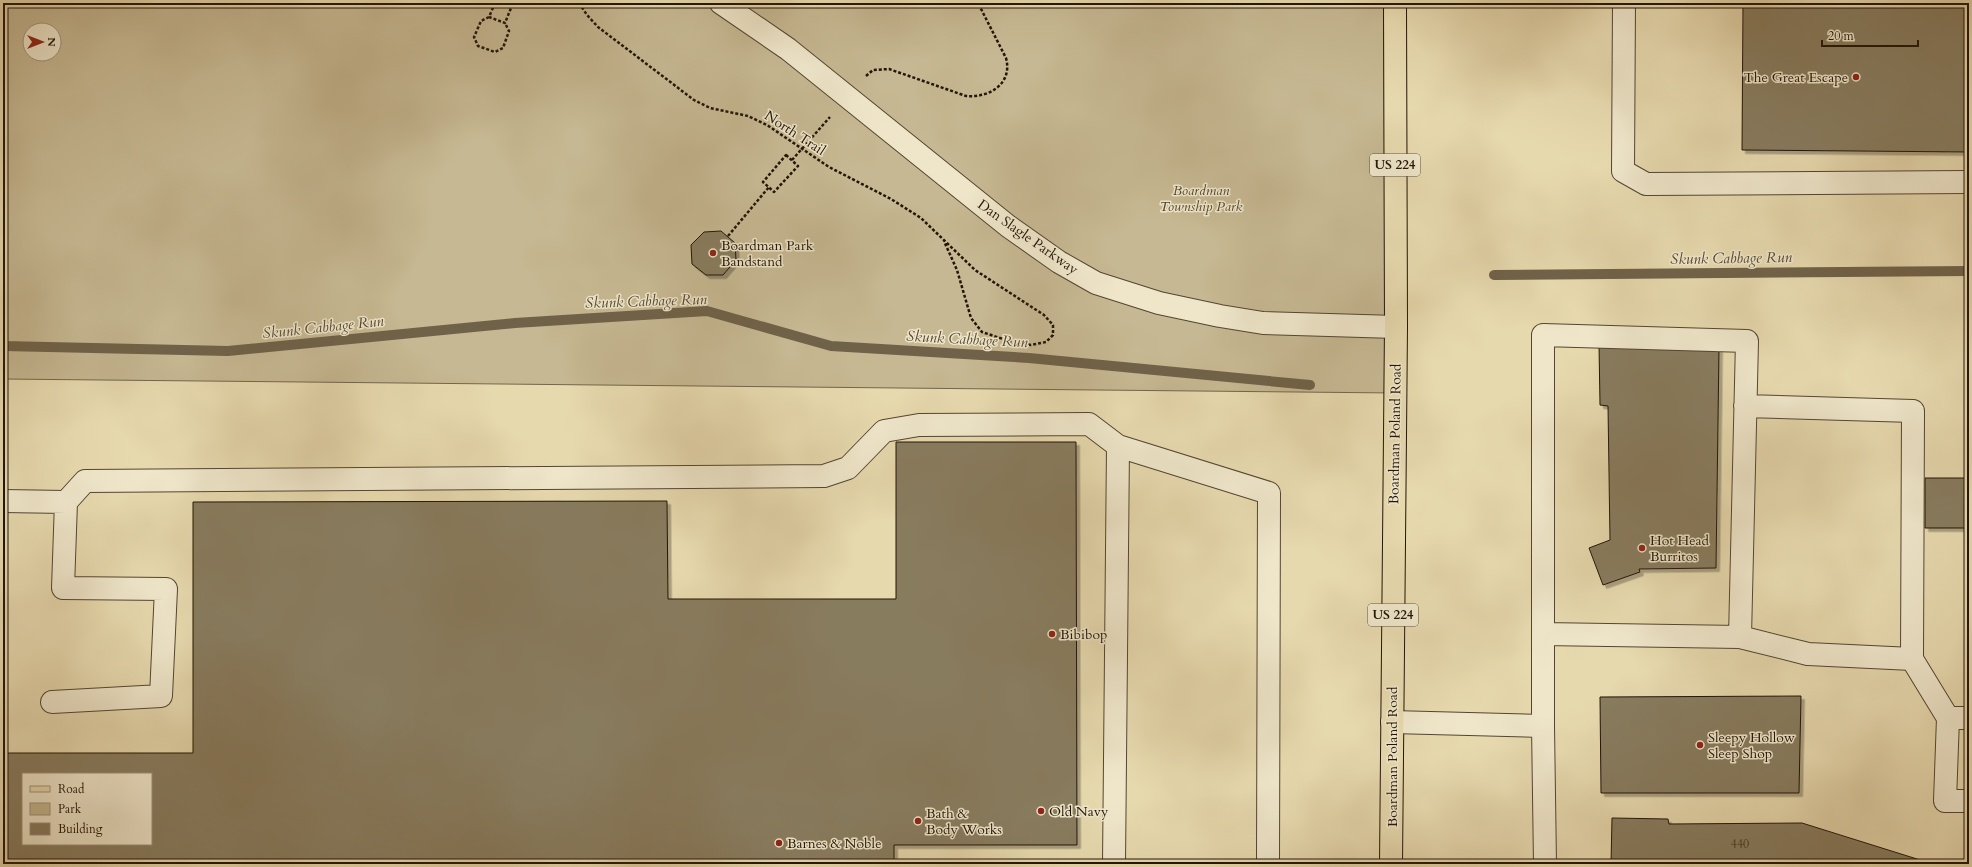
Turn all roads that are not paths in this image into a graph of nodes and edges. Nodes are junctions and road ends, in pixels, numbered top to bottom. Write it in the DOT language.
graph roads {
  1 [pos="721,3"];
  2 [pos="1395,3"];
  3 [pos="1624,3"];
  4 [pos="1969,182"];
  5 [pos="1396,327"];
  6 [pos="1745,406"];
  7 [pos="1118,446"];
  8 [pos="3,502"];
  9 [pos="66,502"];
  10 [pos="1543,634"];
  11 [pos="1740,637"];
  12 [pos="1912,659"];
  13 [pos="52,702"];
  14 [pos="1948,718"];
  15 [pos="1969,718"];
  16 [pos="1392,722"];
  17 [pos="1543,726"];
  18 [pos="1969,801"];
  19 [pos="1114,864"];
  20 [pos="1268,864"];
  21 [pos="1391,864"];
  22 [pos="1545,864"];
  1 -- 5 [label="street, Dan Slagle Parkway"];
  2 -- 5 [label="main road, Boardman Poland Road / US 224"];
  3 -- 4 [label="street"];
  5 -- 16 [label="main road, Boardman Poland Road / US 224"];
  6 -- 10 [label="street"];
  6 -- 11 [label="street"];
  6 -- 12 [label="street"];
  7 -- 9 [label="street"];
  7 -- 19 [label="street"];
  7 -- 20 [label="street"];
  8 -- 9 [label="street"];
  9 -- 13 [label="street"];
  10 -- 11 [label="street"];
  10 -- 17 [label="street"];
  11 -- 12 [label="street"];
  12 -- 14 [label="street"];
  14 -- 15 [label="street"];
  14 -- 18 [label="street"];
  16 -- 17 [label="street"];
  16 -- 21 [label="main road, Boardman Poland Road / US 224"];
  17 -- 22 [label="street"];
}
